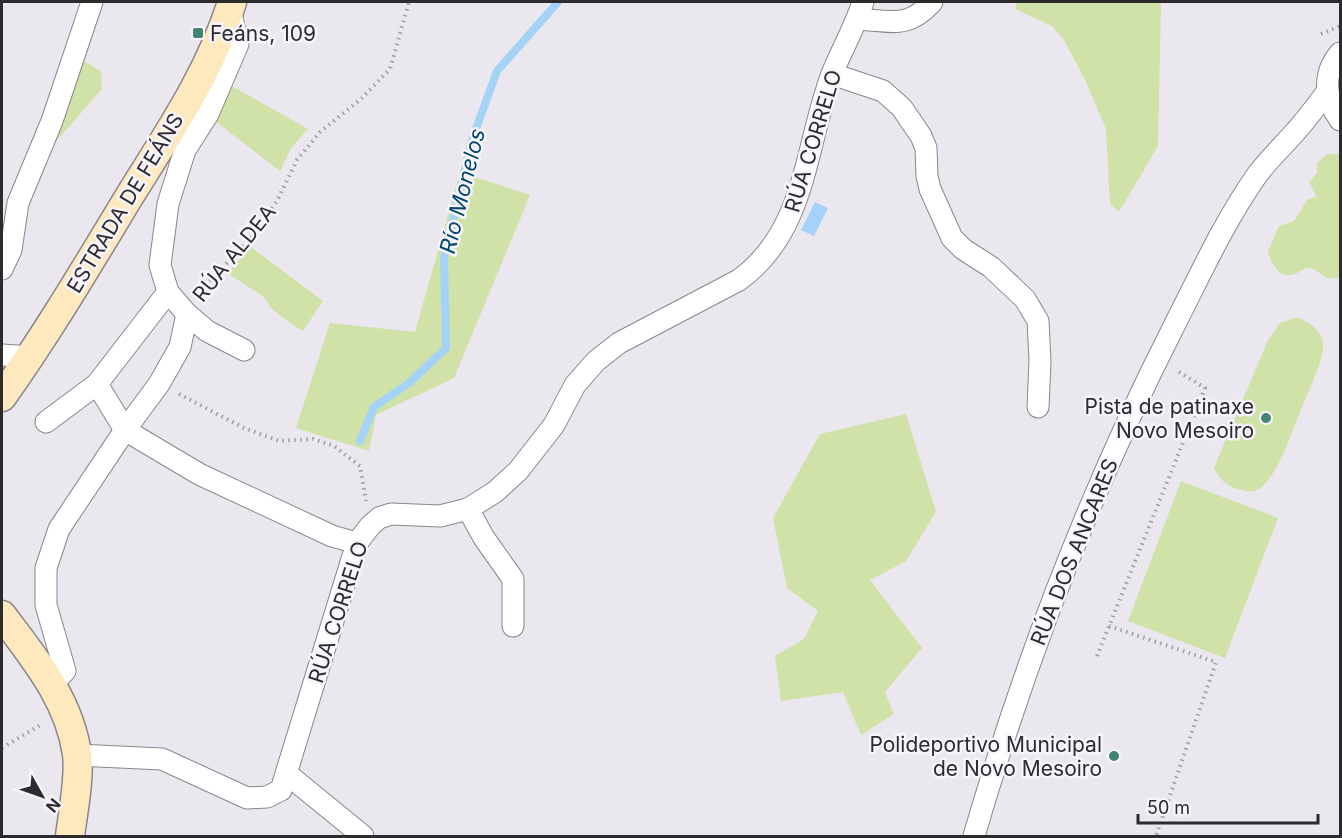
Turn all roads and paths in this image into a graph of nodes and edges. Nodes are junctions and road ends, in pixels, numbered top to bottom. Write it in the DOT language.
graph roads {
  1 [pos="92,2"];
  2 [pos="410,2"];
  3 [pos="932,2"];
  4 [pos="231,5"];
  5 [pos="860,10"];
  6 [pos="1341,26"];
  7 [pos="1321,34"];
  8 [pos="1341,53"];
  9 [pos="832,74"];
  10 [pos="1327,92"];
  11 [pos="1341,121"];
  12 [pos="1299,129"];
  13 [pos="2,269"];
  14 [pos="168,292"];
  15 [pos="187,314"];
  16 [pos="244,350"];
  17 [pos="2,355"];
  18 [pos="30,357"];
  19 [pos="1158,358"];
  20 [pos="97,384"];
  21 [pos="159,384"];
  22 [pos="2,397"];
  23 [pos="1038,407"];
  24 [pos="46,422"];
  25 [pos="125,430"];
  26 [pos="468,509"];
  27 [pos="370,526"];
  28 [pos="357,543"];
  29 [pos="2,615"];
  30 [pos="513,626"];
  31 [pos="1109,626"];
  32 [pos="1097,656"];
  33 [pos="53,684"];
  34 [pos="65,711"];
  35 [pos="2,747"];
  36 [pos="77,755"];
  37 [pos="287,774"];
  38 [pos="70,837"];
  39 [pos="363,837"];
  40 [pos="974,837"];
  41 [pos="1156,837"];
  1 -- 13 [label="street"];
  2 -- 15 [label="path, RÚA ALDEA"];
  3 -- 5 [label="street"];
  4 -- 14 [label="street"];
  4 -- 18 [label="street, ESTRADA DE FEÁNS"];
  5 -- 9 [label="street, RÚA CORRELO"];
  6 -- 7 [label="path"];
  8 -- 10 [label="street, RÚA DOS ANCARES"];
  9 -- 23 [label="street"];
  9 -- 26 [label="street, RÚA CORRELO"];
  10 -- 11 [label="street"];
  10 -- 12 [label="street, RÚA DOS ANCARES"];
  11 -- 12 [label="street"];
  12 -- 19 [label="street, RÚA DOS ANCARES"];
  14 -- 15 [label="street"];
  14 -- 20 [label="street"];
  15 -- 16 [label="street"];
  15 -- 21 [label="street, RÚA ALDEA"];
  17 -- 18 [label="street"];
  18 -- 22 [label="street, ESTRADA DE FEÁNS"];
  19 -- 31 [label="path"];
  19 -- 40 [label="street, RÚA DOS ANCARES"];
  20 -- 24 [label="street"];
  20 -- 25 [label="street"];
  21 -- 25 [label="street, RÚA ALDEA"];
  21 -- 27 [label="path"];
  25 -- 28 [label="street"];
  25 -- 33 [label="street, RÚA ALDEA"];
  26 -- 27 [label="street, RÚA CORRELO"];
  26 -- 30 [label="street"];
  27 -- 28 [label="street, RÚA CORRELO"];
  28 -- 37 [label="street, RÚA CORRELO"];
  29 -- 33 [label="street"];
  31 -- 32 [label="path"];
  31 -- 41 [label="path"];
  33 -- 34 [label="street"];
  34 -- 35 [label="path"];
  34 -- 36 [label="street"];
  36 -- 37 [label="street, RÚA CORRELO"];
  36 -- 38 [label="street"];
  37 -- 39 [label="street"];
}
